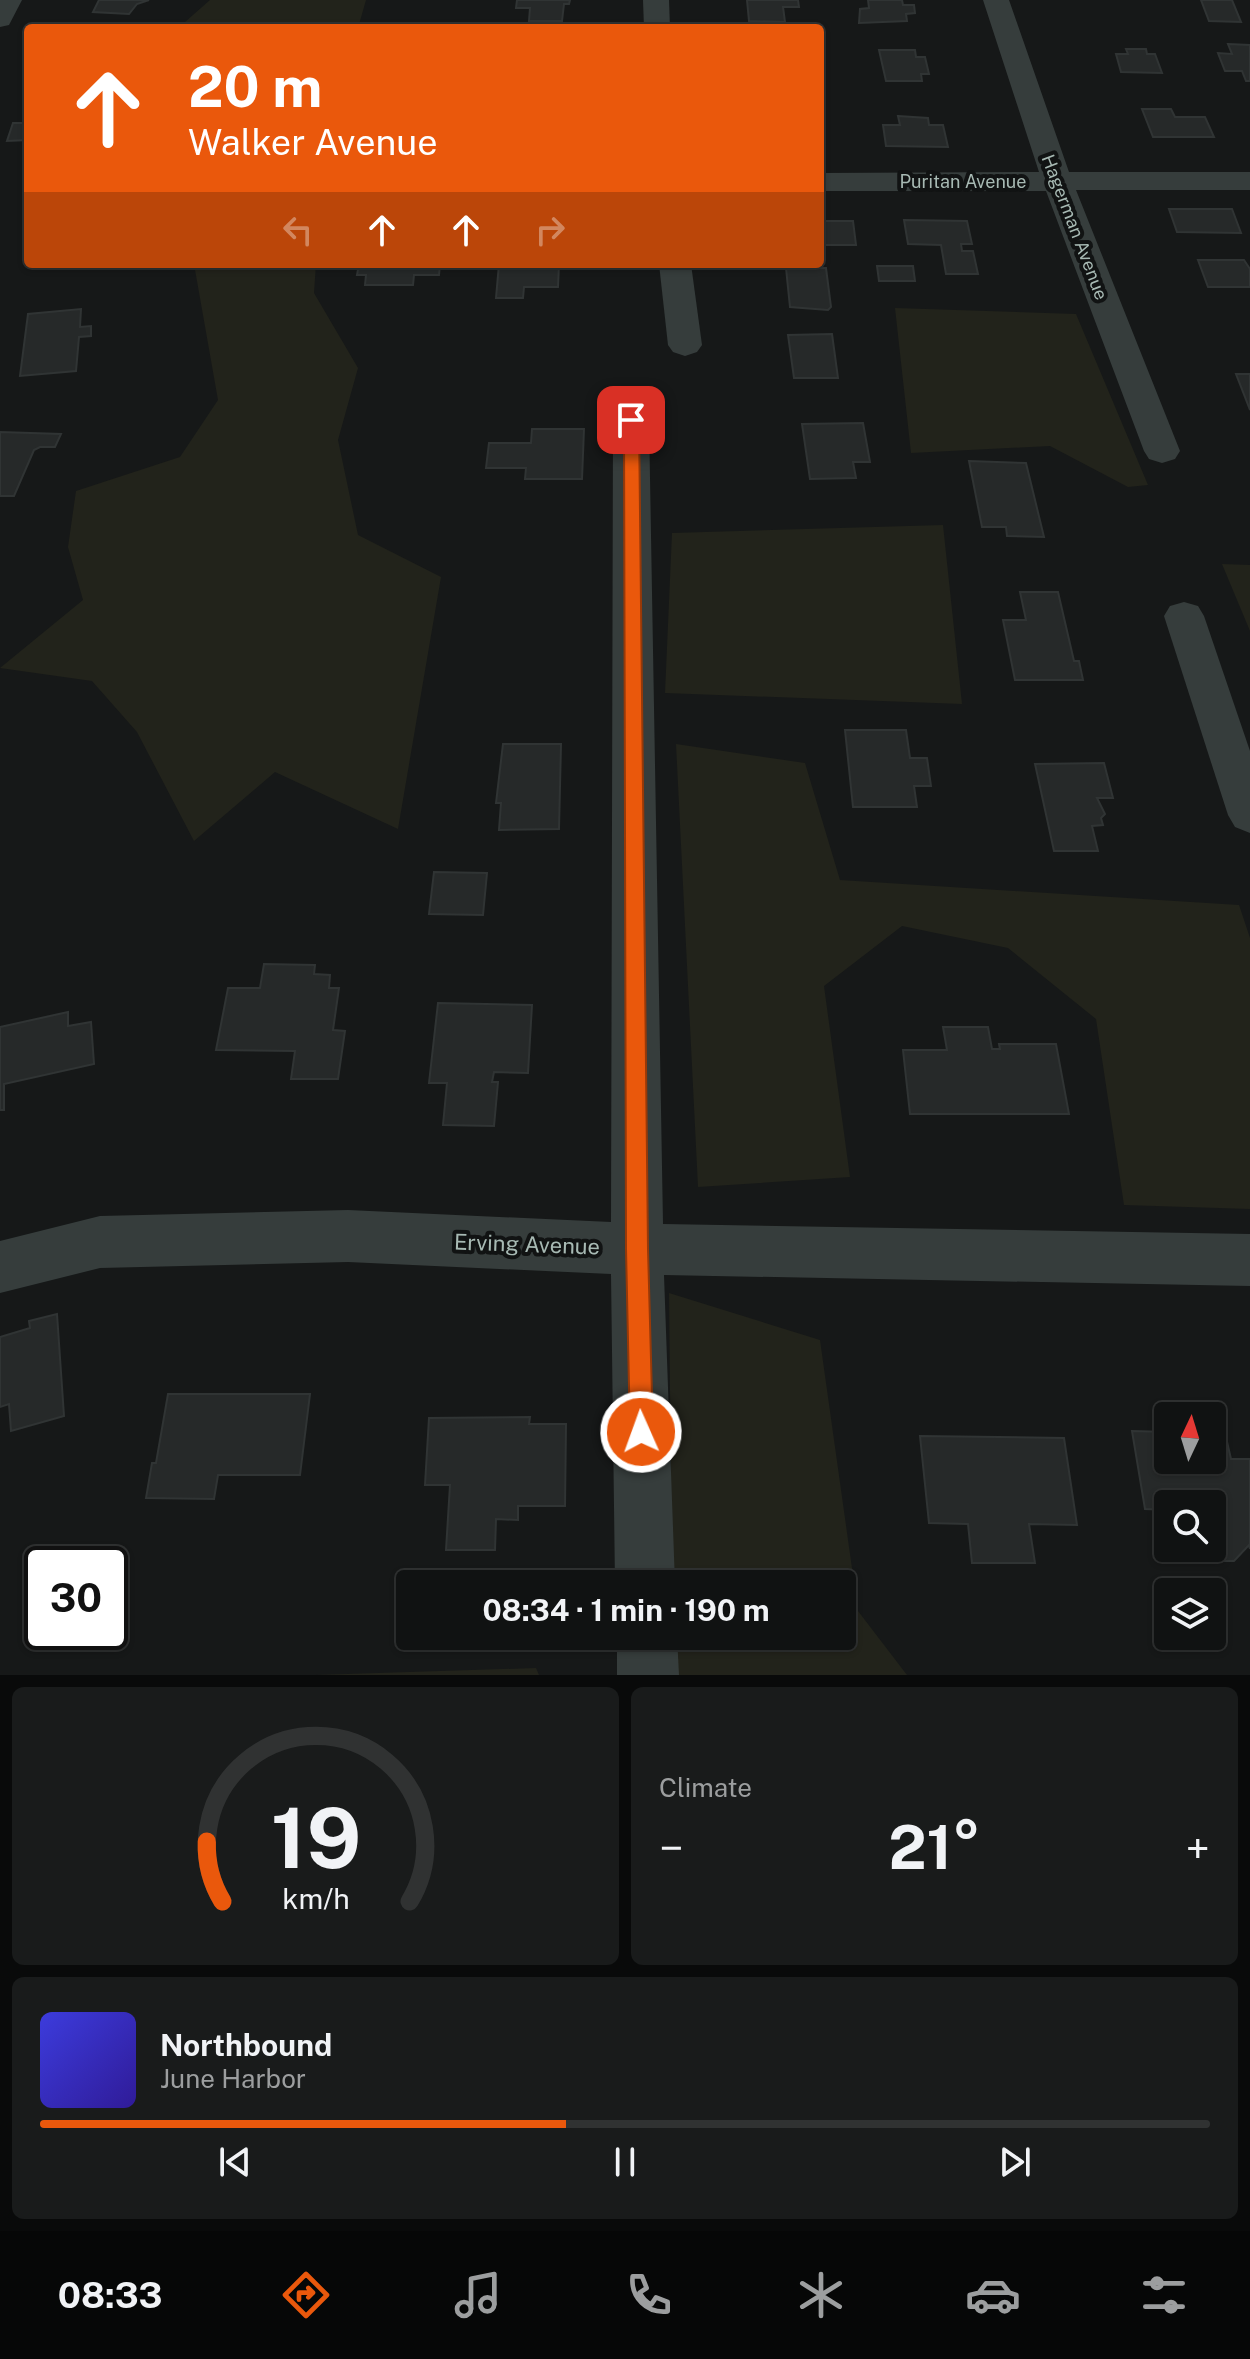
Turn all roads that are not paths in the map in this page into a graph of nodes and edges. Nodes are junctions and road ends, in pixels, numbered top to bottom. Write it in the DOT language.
graph roads {
  1 [pos="9,0"];
  2 [pos="656,0"];
  3 [pos="996,0"];
  4 [pos="0,19"];
  5 [pos="657,24"];
  6 [pos="1057,181"];
  7 [pos="1250,181"];
  8 [pos="824,182"];
  9 [pos="675,268"];
  10 [pos="685,345"];
  11 [pos="631,420"];
  12 [pos="1162,451"];
  13 [pos="1184,616"];
  14 [pos="1250,815"];
  15 [pos="637,1249"];
  16 [pos="1250,1260"];
  17 [pos="0,1267"];
  18 [pos="645,1570"];
  19 [pos="647,1650"];
  20 [pos="648,1675"];
  1 -- 4 [label="street"];
  2 -- 5 [label="street"];
  3 -- 6 [label="street, Hagerman Avenue"];
  6 -- 7 [label="street, Puritan Avenue"];
  6 -- 8 [label="street, Puritan Avenue"];
  6 -- 12 [label="street, Hagerman Avenue"];
  9 -- 10 [label="street"];
  11 -- 15 [label="street"];
  13 -- 14 [label="street"];
  15 -- 16 [label="street, Erving Avenue"];
  15 -- 17 [label="street, Erving Avenue"];
  15 -- 18 [label="street"];
  19 -- 20 [label="street"];
}
